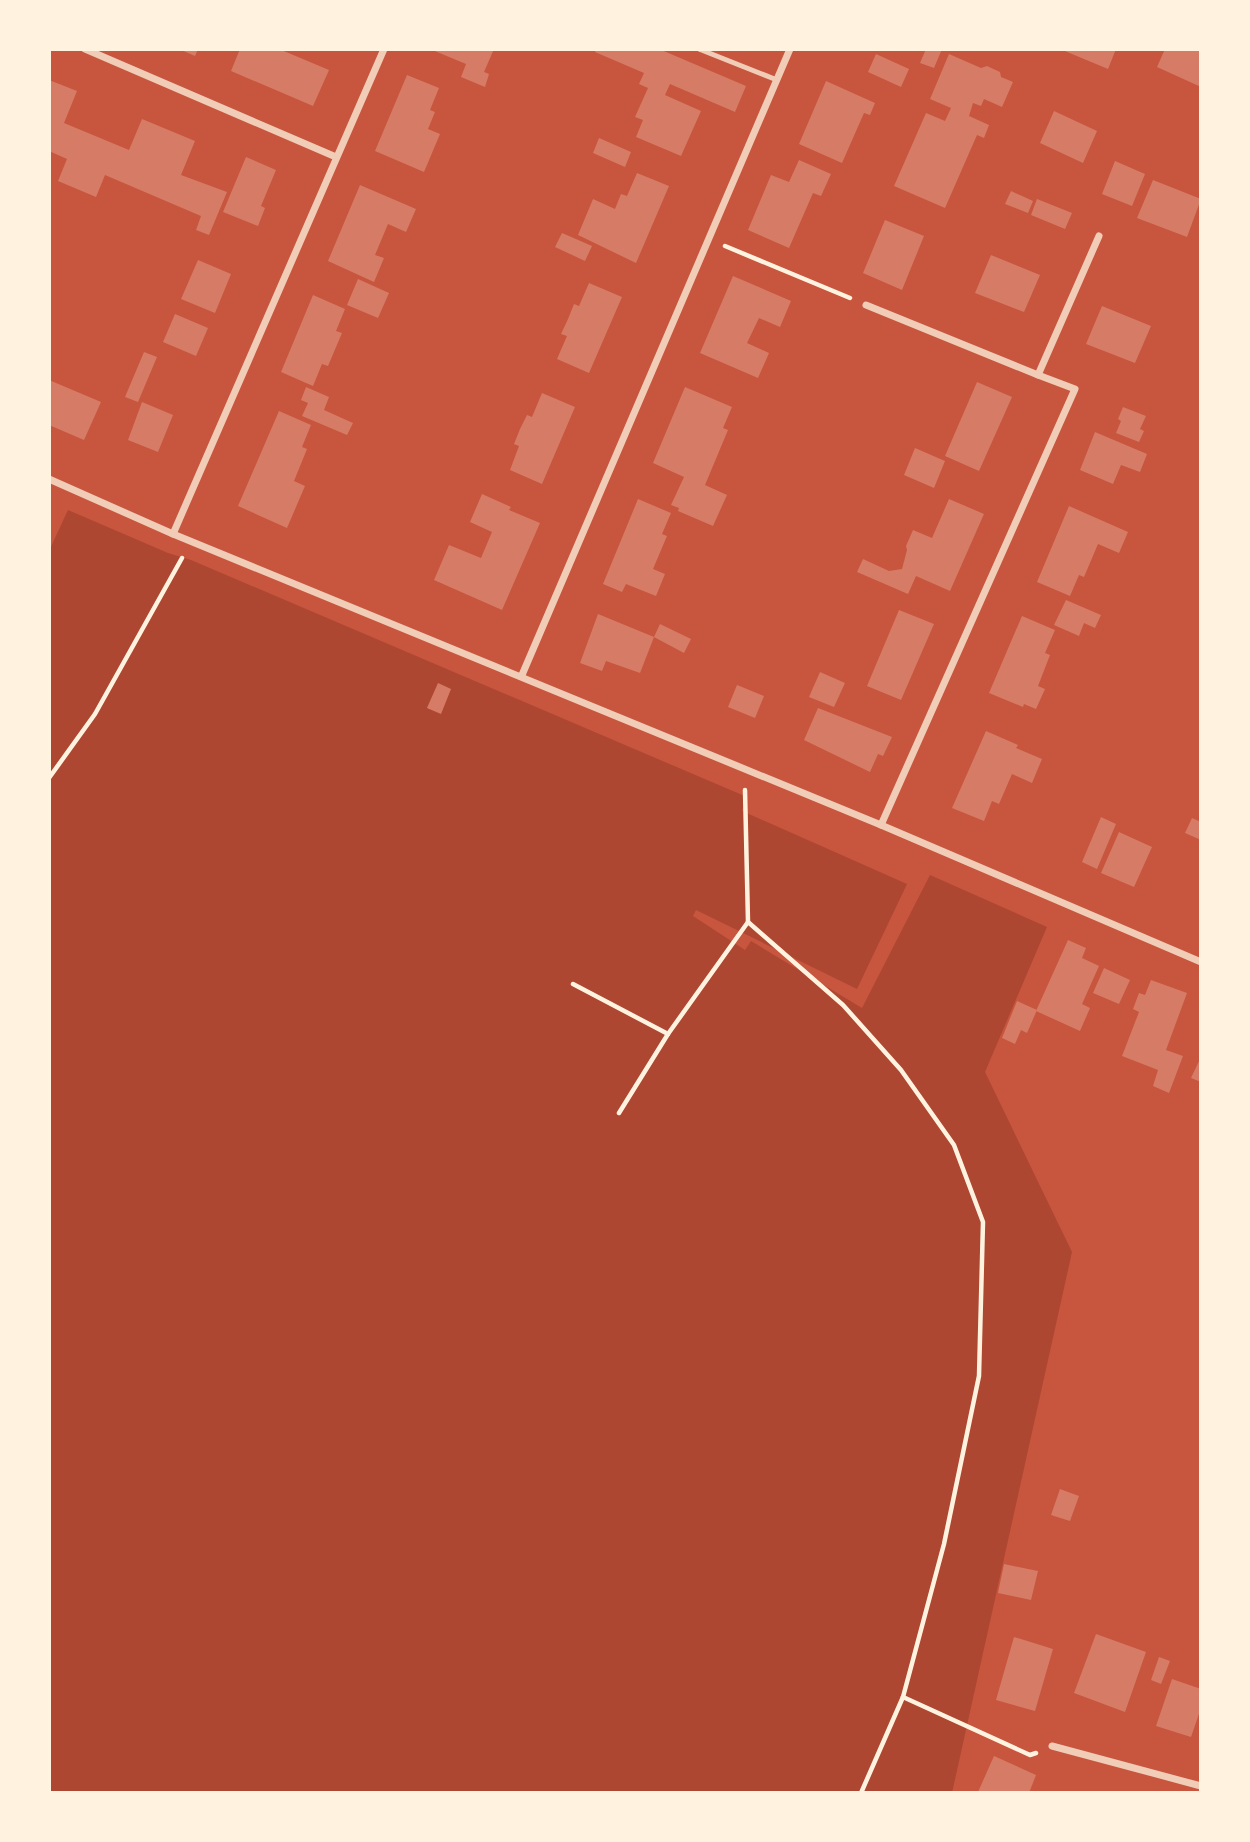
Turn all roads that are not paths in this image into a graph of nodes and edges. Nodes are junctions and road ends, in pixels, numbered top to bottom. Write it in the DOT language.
graph roads {
  1 [pos="85,49"];
  2 [pos="384,49"];
  3 [pos="699,49"];
  4 [pos="790,49"];
  5 [pos="777,80"];
  6 [pos="336,157"];
  7 [pos="1099,236"];
  8 [pos="866,305"];
  9 [pos="1038,375"];
  10 [pos="49,479"];
  11 [pos="173,534"];
  12 [pos="522,675"];
  13 [pos="881,825"];
  14 [pos="1201,962"];
  15 [pos="1052,1746"];
  16 [pos="1201,1786"];
  1 -- 6 [label="street"];
  2 -- 6 [label="street"];
  3 -- 5 [label="lane"];
  4 -- 5 [label="street"];
  5 -- 12 [label="street"];
  6 -- 11 [label="street"];
  7 -- 9 [label="street"];
  8 -- 9 [label="street"];
  9 -- 13 [label="street"];
  10 -- 11 [label="street"];
  11 -- 12 [label="street"];
  12 -- 13 [label="street"];
  13 -- 14 [label="street"];
  15 -- 16 [label="street"];
}
